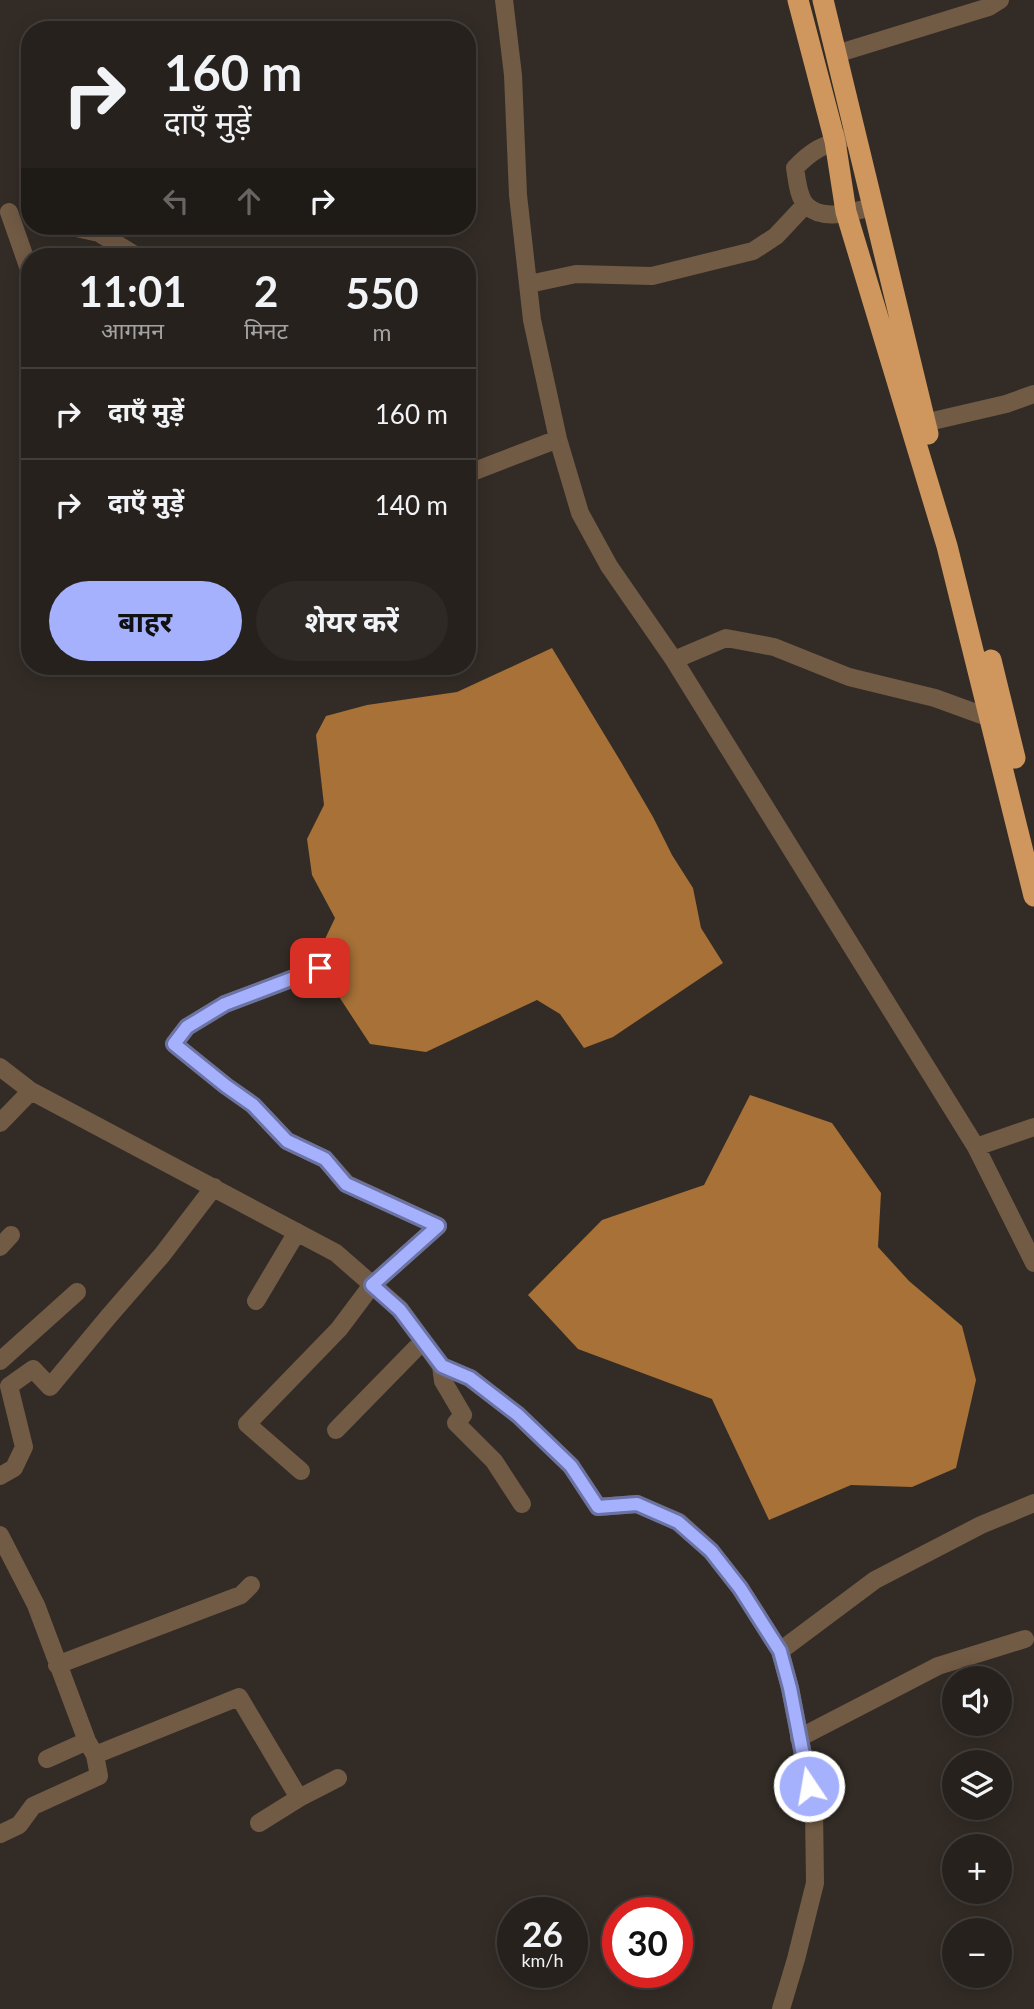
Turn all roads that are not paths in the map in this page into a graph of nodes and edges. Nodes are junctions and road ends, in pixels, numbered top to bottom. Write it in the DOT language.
graph roads {
  1 [pos="504,0"];
  2 [pos="797,0"];
  3 [pos="823,0"];
  4 [pos="1000,0"];
  5 [pos="836,54"];
  6 [pos="846,138"];
  7 [pos="805,205"];
  8 [pos="873,207"];
  9 [pos="5,211"];
  10 [pos="846,212"];
  11 [pos="102,235"];
  12 [pos="123,248"];
  13 [pos="21,250"];
  14 [pos="529,284"];
  15 [pos="1034,394"];
  16 [pos="924,423"];
  17 [pos="558,439"];
  18 [pos="476,471"];
  19 [pos="674,660"];
  20 [pos="990,718"];
  21 [pos="1034,845"];
  22 [pos="1034,896"];
  23 [pos="320,968"];
  24 [pos="0,1067"];
  25 [pos="31,1091"];
  26 [pos="0,1123"];
  27 [pos="1034,1128"];
  28 [pos="976,1147"];
  29 [pos="214,1187"];
  30 [pos="298,1233"];
  31 [pos="1034,1263"];
  32 [pos="372,1285"];
  33 [pos="77,1292"];
  34 [pos="256,1301"];
  35 [pos="423,1341"];
  36 [pos="0,1361"];
  37 [pos="442,1366"];
  38 [pos="336,1430"];
  39 [pos="301,1471"];
  40 [pos="0,1476"];
  41 [pos="1034,1503"];
  42 [pos="522,1504"];
  43 [pos="0,1535"];
  44 [pos="251,1585"];
  45 [pos="1026,1639"];
  46 [pos="780,1651"];
  47 [pos="57,1665"];
  48 [pos="799,1738"];
  49 [pos="91,1748"];
  50 [pos="47,1759"];
  51 [pos="338,1778"];
  52 [pos="299,1798"];
  53 [pos="259,1823"];
  54 [pos="0,1834"];
  55 [pos="781,2009"];
  1 -- 14 [label="street"];
  2 -- 6 [label="highway"];
  3 -- 5 [label="highway"];
  4 -- 5 [label="street"];
  5 -- 6 [label="highway"];
  6 -- 7 [label="street"];
  6 -- 8 [label="highway"];
  6 -- 10 [label="highway"];
  7 -- 10 [label="street"];
  7 -- 14 [label="street"];
  8 -- 10 [label="street"];
  8 -- 16 [label="highway"];
  9 -- 13 [label="street"];
  10 -- 20 [label="highway"];
  11 -- 12 [label="street"];
  14 -- 17 [label="street"];
  15 -- 16 [label="street"];
  16 -- 21 [label="highway"];
  17 -- 18 [label="street"];
  17 -- 19 [label="street"];
  19 -- 20 [label="street"];
  19 -- 28 [label="street"];
  20 -- 22 [label="highway"];
  23 -- 32 [label="street"];
  24 -- 25 [label="street"];
  25 -- 26 [label="street"];
  25 -- 29 [label="street"];
  27 -- 28 [label="street"];
  28 -- 31 [label="street"];
  29 -- 30 [label="street"];
  29 -- 40 [label="street"];
  30 -- 32 [label="street"];
  30 -- 34 [label="street"];
  32 -- 35 [label="street"];
  32 -- 39 [label="street"];
  33 -- 36 [label="street"];
  35 -- 37 [label="street"];
  35 -- 38 [label="street"];
  37 -- 42 [label="street"];
  37 -- 46 [label="street"];
  41 -- 46 [label="street"];
  43 -- 47 [label="street"];
  44 -- 47 [label="street"];
  45 -- 48 [label="street"];
  46 -- 48 [label="street"];
  47 -- 49 [label="street"];
  48 -- 55 [label="street"];
  49 -- 50 [label="street"];
  49 -- 52 [label="street"];
  49 -- 54 [label="street"];
  51 -- 52 [label="street"];
  52 -- 53 [label="street"];
}
